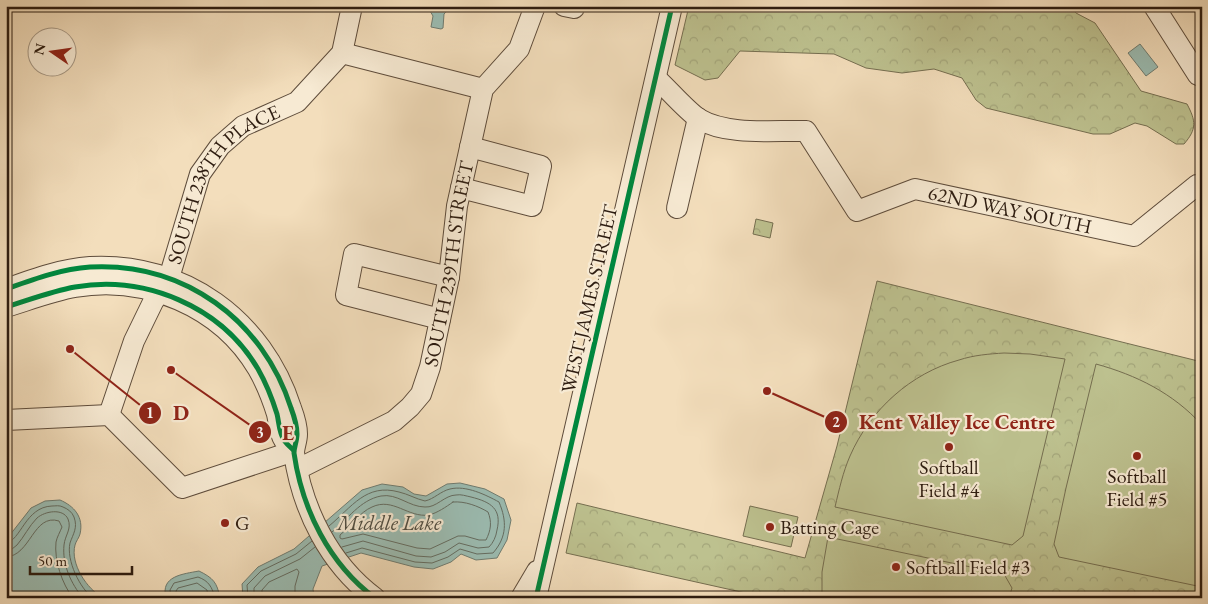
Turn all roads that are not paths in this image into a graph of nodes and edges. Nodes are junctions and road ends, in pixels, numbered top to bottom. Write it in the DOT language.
graph roads {
  1 [pos="352,6"];
  2 [pos="535,6"];
  3 [pos="564,6"];
  4 [pos="574,6"];
  5 [pos="672,6"];
  6 [pos="1154,6"];
  7 [pos="342,53"];
  8 [pos="1202,76"];
  9 [pos="656,79"];
  10 [pos="483,89"];
  11 [pos="698,118"];
  12 [pos="470,147"];
  13 [pos="1202,186"];
  14 [pos="461,188"];
  15 [pos="677,208"];
  16 [pos="449,276"];
  17 [pos="164,285"];
  18 [pos="6,289"];
  19 [pos="6,308"];
  20 [pos="440,319"];
  21 [pos="109,415"];
  22 [pos="6,420"];
  23 [pos="296,460"];
  24 [pos="546,556"];
  25 [pos="375,598"];
  26 [pos="521,598"];
  27 [pos="536,598"];
  1 -- 7 [label="street"];
  2 -- 10 [label="street, SOUTH 239TH STREET"];
  3 -- 4 [label="street"];
  5 -- 9 [label="street, WEST JAMES STREET"];
  6 -- 8 [label="street"];
  7 -- 10 [label="street"];
  7 -- 17 [label="street, SOUTH 238TH PLACE"];
  9 -- 11 [label="street, 62ND WAY SOUTH"];
  9 -- 24 [label="street, WEST JAMES STREET"];
  10 -- 12 [label="street, SOUTH 239TH STREET"];
  11 -- 13 [label="street, 62ND WAY SOUTH"];
  11 -- 15 [label="street"];
  12 -- 14 [label="street, SOUTH 239TH STREET"];
  12 -- 14 [label="street"];
  14 -- 16 [label="street, SOUTH 239TH STREET"];
  16 -- 20 [label="street, SOUTH 239TH STREET"];
  16 -- 20 [label="street"];
  17 -- 18 [label="street"];
  17 -- 19 [label="street"];
  17 -- 21 [label="street, SOUTH 238TH PLACE"];
  17 -- 23 [label="street"];
  20 -- 23 [label="street, SOUTH 239TH STREET"];
  21 -- 22 [label="street"];
  21 -- 23 [label="street, SOUTH 239TH STREET"];
  23 -- 25 [label="street"];
  24 -- 26 [label="street"];
  24 -- 27 [label="street, WEST JAMES STREET"];
}
